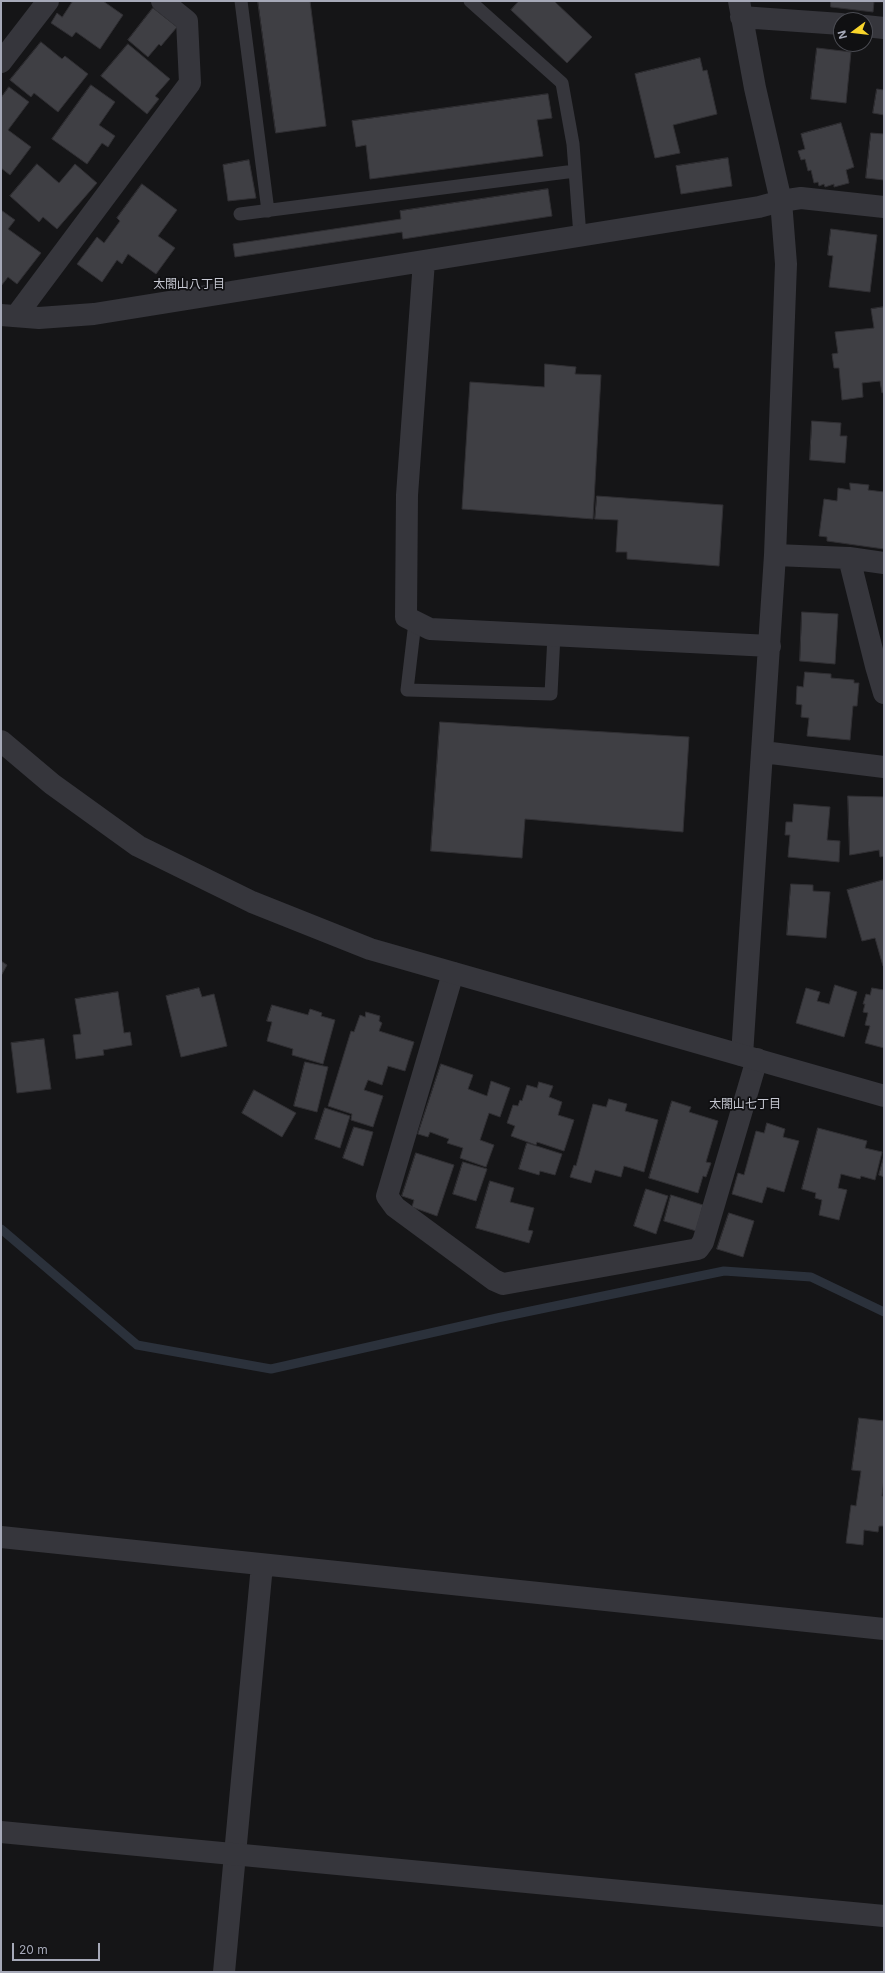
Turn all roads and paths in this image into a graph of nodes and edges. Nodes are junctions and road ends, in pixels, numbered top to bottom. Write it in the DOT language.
graph roads {
  1 [pos="48,1"];
  2 [pos="162,1"];
  3 [pos="241,1"];
  4 [pos="470,1"];
  5 [pos="740,9"];
  6 [pos="833,23"];
  7 [pos="873,27"];
  8 [pos="884,28"];
  9 [pos="1,62"];
  10 [pos="575,171"];
  11 [pos="781,200"];
  12 [pos="884,207"];
  13 [pos="268,211"];
  14 [pos="240,214"];
  15 [pos="580,236"];
  16 [pos="424,261"];
  17 [pos="8,315"];
  18 [pos="775,555"];
  19 [pos="849,558"];
  20 [pos="884,563"];
  21 [pos="415,622"];
  22 [pos="554,635"];
  23 [pos="770,646"];
  24 [pos="884,692"];
  25 [pos="1,742"];
  26 [pos="763,752"];
  27 [pos="884,767"];
  28 [pos="453,973"];
  29 [pos="749,1057"];
  30 [pos="884,1096"];
  31 [pos="1,1537"];
  32 [pos="262,1565"];
  33 [pos="884,1628"];
  34 [pos="1,1832"];
  35 [pos="234,1854"];
  36 [pos="884,1916"];
  37 [pos="224,1972"];
  1 -- 9 [label="street"];
  2 -- 17 [label="street"];
  3 -- 13 [label="lane"];
  4 -- 10 [label="lane"];
  5 -- 6 [label="street"];
  5 -- 11 [label="street"];
  7 -- 8 [label="street"];
  10 -- 13 [label="lane"];
  10 -- 15 [label="lane"];
  11 -- 12 [label="street"];
  11 -- 15 [label="street"];
  11 -- 18 [label="street"];
  13 -- 14 [label="lane"];
  15 -- 16 [label="street"];
  16 -- 17 [label="street"];
  16 -- 21 [label="street"];
  18 -- 19 [label="street"];
  18 -- 23 [label="street"];
  19 -- 20 [label="street"];
  19 -- 24 [label="street"];
  21 -- 22 [label="street"];
  21 -- 22 [label="lane"];
  22 -- 23 [label="street"];
  23 -- 26 [label="street"];
  25 -- 28 [label="street"];
  26 -- 27 [label="street"];
  26 -- 29 [label="street"];
  28 -- 29 [label="street"];
  28 -- 29 [label="street"];
  29 -- 30 [label="street"];
  31 -- 32 [label="street"];
  32 -- 33 [label="street"];
  32 -- 35 [label="street"];
  34 -- 35 [label="street"];
  35 -- 36 [label="street"];
  35 -- 37 [label="street"];
}
